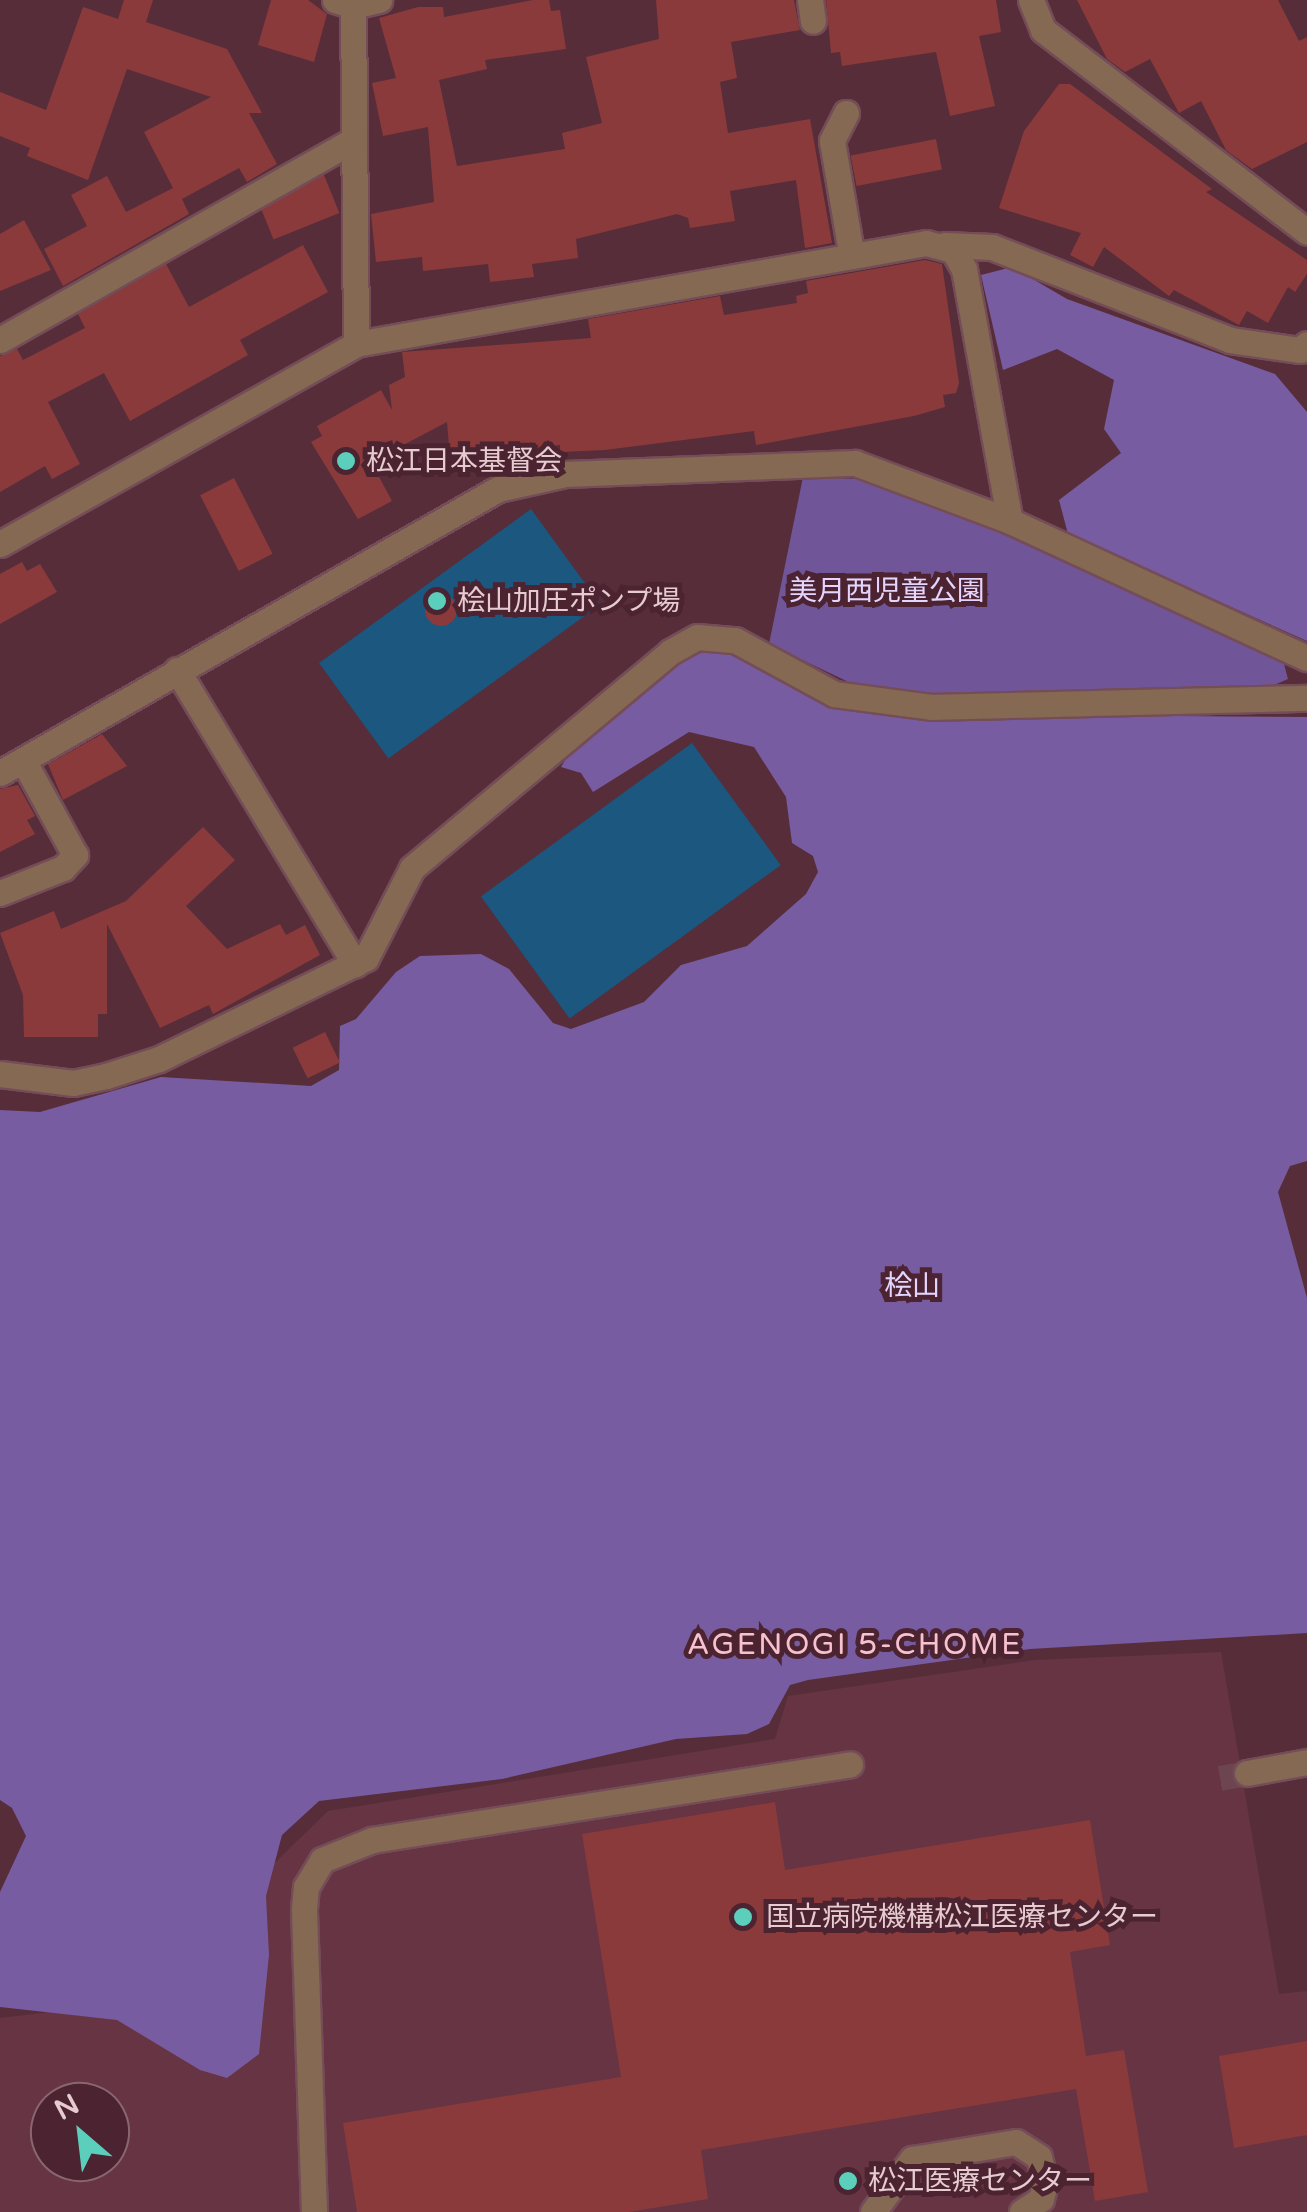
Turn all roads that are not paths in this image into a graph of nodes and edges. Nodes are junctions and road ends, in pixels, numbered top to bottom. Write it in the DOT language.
graph roads {
  1 [pos="378,0"];
  2 [pos="1032,0"];
  3 [pos="347,2"];
  4 [pos="846,114"];
  5 [pos="353,140"];
  6 [pos="1307,232"];
  7 [pos="945,245"];
  8 [pos="851,252"];
  9 [pos="0,340"];
  10 [pos="356,344"];
  11 [pos="1307,344"];
  12 [pos="1010,520"];
  13 [pos="0,544"];
  14 [pos="1307,658"];
  15 [pos="178,670"];
  16 [pos="1307,698"];
  17 [pos="24,760"];
  18 [pos="0,773"];
  19 [pos="0,893"];
  20 [pos="355,964"];
  21 [pos="0,1074"];
  22 [pos="1307,1762"];
  23 [pos="850,1764"];
  24 [pos="1247,1773"];
  25 [pos="314,2212"];
  26 [pos="873,2212"];
  27 [pos="1022,2212"];
  1 -- 3 [label="street"];
  2 -- 6 [label="street"];
  3 -- 5 [label="street"];
  4 -- 8 [label="street"];
  5 -- 9 [label="street"];
  5 -- 10 [label="street"];
  7 -- 8 [label="street"];
  7 -- 11 [label="street"];
  7 -- 12 [label="street"];
  8 -- 10 [label="street"];
  10 -- 13 [label="street"];
  12 -- 14 [label="street"];
  12 -- 15 [label="street"];
  15 -- 17 [label="street"];
  15 -- 20 [label="street"];
  16 -- 20 [label="street"];
  17 -- 18 [label="street"];
  17 -- 19 [label="street"];
  20 -- 21 [label="street"];
  22 -- 24 [label="street"];
  23 -- 25 [label="street"];
  26 -- 27 [label="street"];
}
